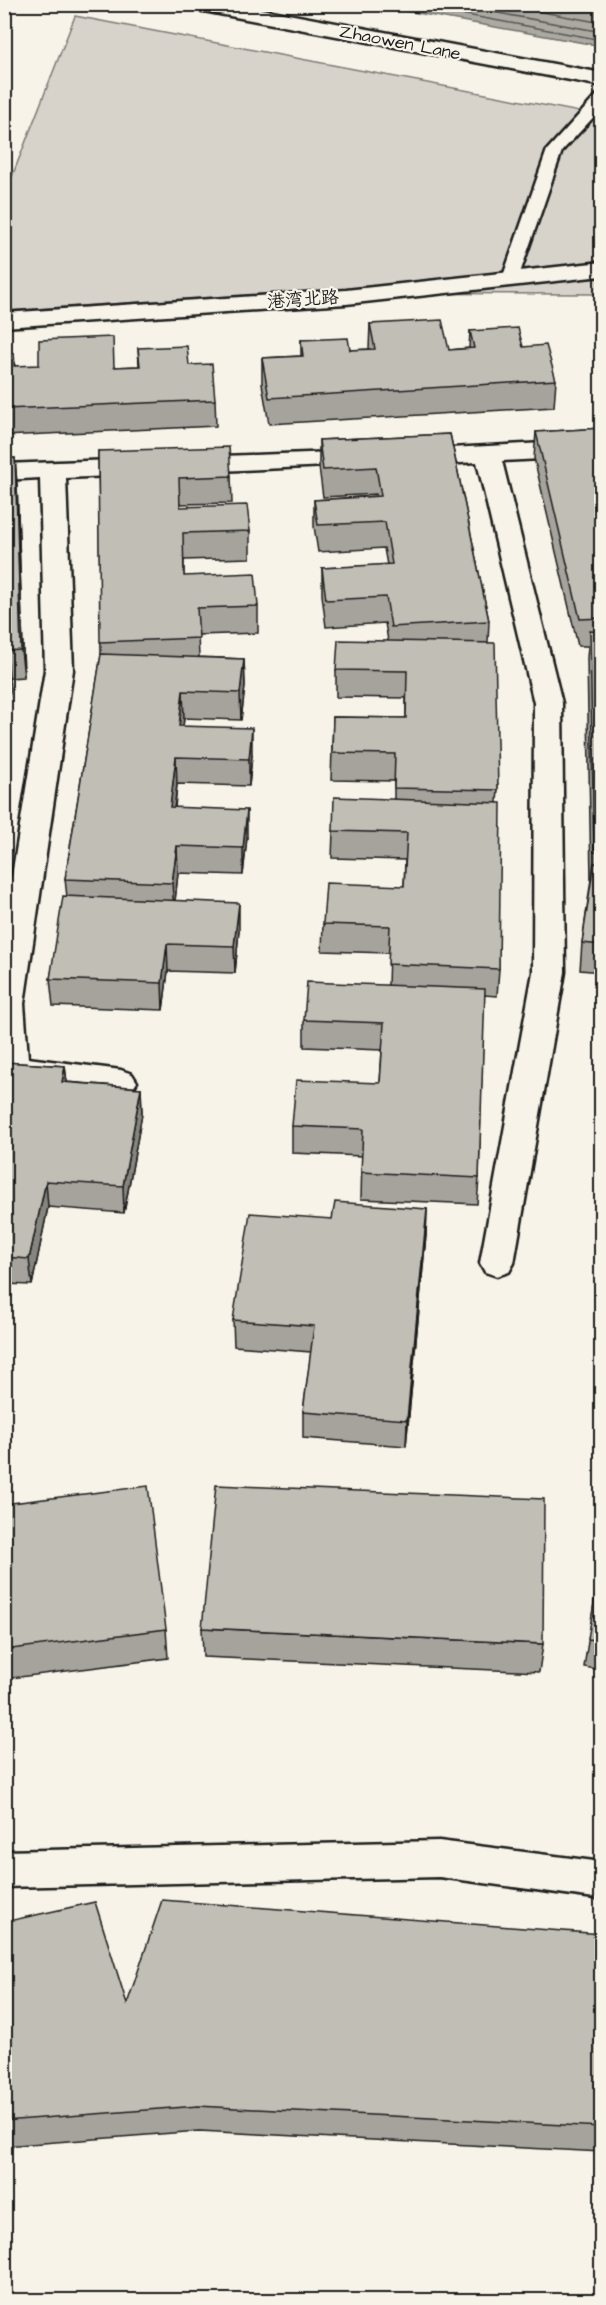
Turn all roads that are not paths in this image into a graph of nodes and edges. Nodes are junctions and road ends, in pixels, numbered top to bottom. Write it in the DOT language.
graph roads {
  1 [pos="198,4"];
  2 [pos="602,80"];
  3 [pos="602,98"];
  4 [pos="602,269"];
  5 [pos="510,279"];
  6 [pos="4,320"];
  7 [pos="602,448"];
  8 [pos="488,455"];
  9 [pos="53,470"];
  10 [pos="4,472"];
  11 [pos="121,1082"];
  12 [pos="498,1263"];
  13 [pos="4,1869"];
  14 [pos="602,1881"];
  1 -- 2 [label="street, Zhaowen Lane"];
  3 -- 5 [label="lane"];
  4 -- 5 [label="street, 港湾北路"];
  5 -- 6 [label="street, 港湾北路"];
  7 -- 8 [label="street"];
  8 -- 9 [label="street"];
  8 -- 12 [label="street"];
  9 -- 10 [label="street"];
  9 -- 11 [label="street"];
  13 -- 14 [label="street"];
}
